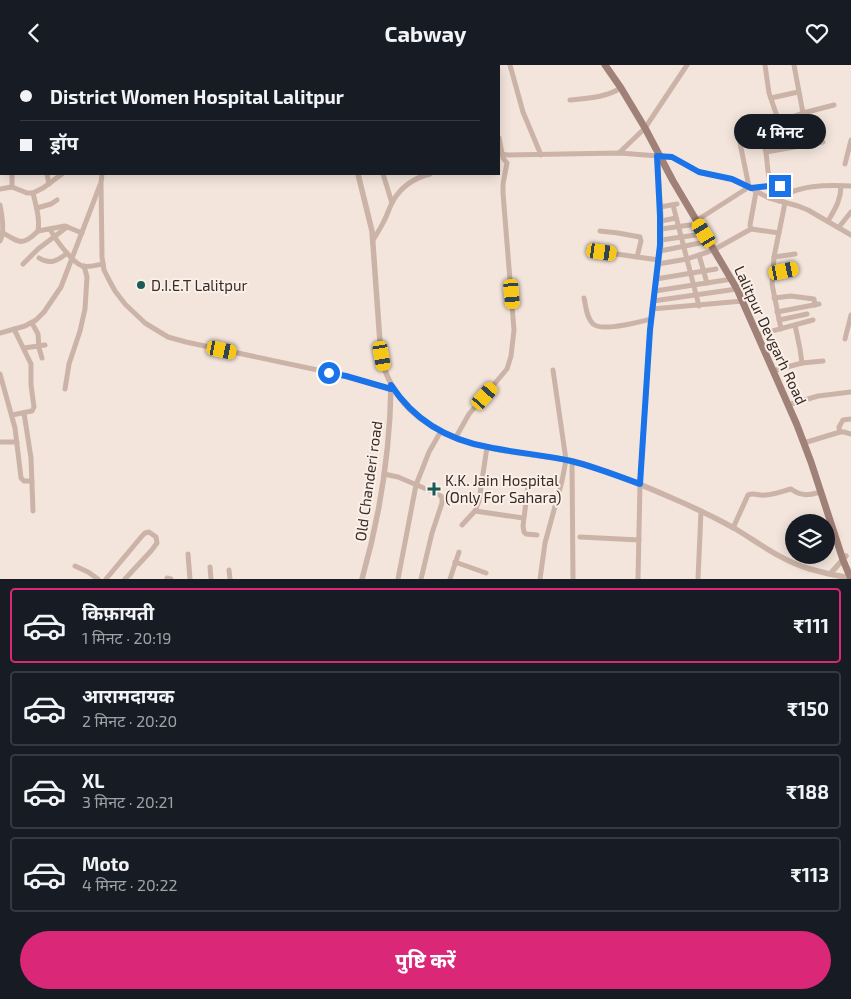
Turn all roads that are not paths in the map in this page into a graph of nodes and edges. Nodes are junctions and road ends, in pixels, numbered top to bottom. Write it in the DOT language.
graph roads {
  1 [pos="510,65"];
  2 [pos="605,65"];
  3 [pos="609,65"];
  4 [pos="687,65"];
  5 [pos="765,65"];
  6 [pos="794,65"];
  7 [pos="621,88"];
  8 [pos="798,92"];
  9 [pos="771,98"];
  10 [pos="570,101"];
  11 [pos="834,105"];
  12 [pos="803,113"];
  13 [pos="779,122"];
  14 [pos="646,126"];
  15 [pos="758,129"];
  16 [pos="814,130"];
  17 [pos="782,135"];
  18 [pos="851,140"];
  19 [pos="823,142"];
  20 [pos="500,143"];
  21 [pos="784,148"];
  22 [pos="766,152"];
  23 [pos="619,153"];
  24 [pos="849,154"];
  25 [pos="541,155"];
  26 [pos="660,156"];
  27 [pos="503,158"];
  28 [pos="845,164"];
  29 [pos="12,175"];
  30 [pos="47,175"];
  31 [pos="61,175"];
  32 [pos="102,175"];
  33 [pos="358,175"];
  34 [pos="383,175"];
  35 [pos="427,175"];
  36 [pos="101,183"];
  37 [pos="49,184"];
  38 [pos="770,186"];
  39 [pos="841,186"];
  40 [pos="851,186"];
  41 [pos="12,187"];
  42 [pos="752,189"];
  43 [pos="0,191"];
  44 [pos="33,193"];
  45 [pos="786,195"];
  46 [pos="57,200"];
  47 [pos="782,202"];
  48 [pos="392,203"];
  49 [pos="0,205"];
  50 [pos="660,207"];
  51 [pos="37,208"];
  52 [pos="851,212"];
  53 [pos="676,218"];
  54 [pos="699,219"];
  55 [pos="661,221"];
  56 [pos="828,221"];
  57 [pos="690,225"];
  58 [pos="67,227"];
  59 [pos="679,227"];
  60 [pos="839,227"];
  61 [pos="50,229"];
  62 [pos="661,229"];
  63 [pos="751,229"];
  64 [pos="38,231"];
  65 [pos="600,231"];
  66 [pos="2,233"];
  67 [pos="82,233"];
  68 [pos="778,233"];
  69 [pos="696,235"];
  70 [pos="851,235"];
  71 [pos="54,237"];
  72 [pos="681,237"];
  73 [pos="372,240"];
  74 [pos="661,240"];
  75 [pos="0,241"];
  76 [pos="700,243"];
  77 [pos="684,246"];
  78 [pos="716,249"];
  79 [pos="660,251"];
  80 [pos="602,252"];
  81 [pos="67,253"];
  82 [pos="796,254"];
  83 [pos="699,255"];
  84 [pos="637,257"];
  85 [pos="774,257"];
  86 [pos="39,258"];
  87 [pos="73,258"];
  88 [pos="687,259"];
  89 [pos="658,262"];
  90 [pos="103,264"];
  91 [pos="23,265"];
  92 [pos="84,266"];
  93 [pos="716,269"];
  94 [pos="794,269"];
  95 [pos="704,271"];
  96 [pos="691,273"];
  97 [pos="772,274"];
  98 [pos="656,279"];
  99 [pos="732,279"];
  100 [pos="707,283"];
  101 [pos="694,286"];
  102 [pos="737,289"];
  103 [pos="655,291"];
  104 [pos="696,295"];
  105 [pos="584,298"];
  106 [pos="774,298"];
  107 [pos="654,301"];
  108 [pos="742,301"];
  109 [pos="699,306"];
  110 [pos="652,309"];
  111 [pos="777,312"];
  112 [pos="807,314"];
  113 [pos="851,315"];
  114 [pos="651,319"];
  115 [pos="779,320"];
  116 [pos="813,320"];
  117 [pos="32,323"];
  118 [pos="795,325"];
  119 [pos="14,329"];
  120 [pos="780,329"];
  121 [pos="0,333"];
  122 [pos="761,334"];
  123 [pos="845,339"];
  124 [pos="42,345"];
  125 [pos="24,348"];
  126 [pos="42,358"];
  127 [pos="823,361"];
  128 [pos="802,363"];
  129 [pos="776,370"];
  130 [pos="553,371"];
  131 [pos="0,375"];
  132 [pos="391,387"];
  133 [pos="65,389"];
  134 [pos="851,392"];
  135 [pos="791,404"];
  136 [pos="24,413"];
  137 [pos="12,415"];
  138 [pos="851,419"];
  139 [pos="440,431"];
  140 [pos="840,432"];
  141 [pos="851,434"];
  142 [pos="453,436"];
  143 [pos="0,442"];
  144 [pos="17,442"];
  145 [pos="807,442"];
  146 [pos="487,447"];
  147 [pos="569,461"];
  148 [pos="384,474"];
  149 [pos="32,481"];
  150 [pos="640,484"];
  151 [pos="416,485"];
  152 [pos="528,486"];
  153 [pos="821,492"];
  154 [pos="33,511"];
  155 [pos="475,511"];
  156 [pos="701,511"];
  157 [pos="523,518"];
  158 [pos="462,525"];
  159 [pos="733,528"];
  160 [pos="537,535"];
  161 [pos="580,537"];
  162 [pos="639,540"];
  163 [pos="459,552"];
  164 [pos="188,554"];
  165 [pos="844,558"];
  166 [pos="455,562"];
  167 [pos="75,565"];
  168 [pos="210,567"];
  169 [pos="851,569"];
  170 [pos="229,570"];
  171 [pos="486,573"];
  172 [pos="830,574"];
  173 [pos="452,578"];
  174 [pos="851,578"];
  175 [pos="98,579"];
  176 [pos="106,579"];
  177 [pos="125,579"];
  178 [pos="190,579"];
  179 [pos="211,579"];
  180 [pos="230,579"];
  181 [pos="362,579"];
  182 [pos="398,579"];
  183 [pos="421,579"];
  184 [pos="540,579"];
  185 [pos="573,579"];
  186 [pos="638,579"];
  187 [pos="698,579"];
  1 -- 25 [label="street"];
  2 -- 7 [label="main road, Lalitpur Devgarh Road"];
  3 -- 14 [label="main road"];
  4 -- 14 [label="street"];
  5 -- 9 [label="street"];
  6 -- 8 [label="street"];
  7 -- 10 [label="street"];
  7 -- 14 [label="main road, Lalitpur Devgarh Road"];
  8 -- 9 [label="street"];
  8 -- 12 [label="street"];
  9 -- 13 [label="street"];
  11 -- 12 [label="street"];
  12 -- 13 [label="street"];
  13 -- 15 [label="street"];
  13 -- 17 [label="street"];
  14 -- 23 [label="street"];
  14 -- 26 [label="main road, Lalitpur Devgarh Road"];
  15 -- 22 [label="street"];
  15 -- 42 [label="street"];
  16 -- 17 [label="street"];
  17 -- 21 [label="street"];
  18 -- 24 [label="street"];
  19 -- 21 [label="street"];
  20 -- 27 [label="street"];
  21 -- 22 [label="street"];
  22 -- 38 [label="street"];
  23 -- 25 [label="street"];
  23 -- 26 [label="street"];
  24 -- 28 [label="street"];
  25 -- 27 [label="street"];
  26 -- 42 [label="street"];
  26 -- 50 [label="street"];
  26 -- 54 [label="main road"];
  26 -- 78 [label="main road, Lalitpur Devgarh Road"];
  27 -- 142 [label="street"];
  29 -- 41 [label="street"];
  30 -- 37 [label="street"];
  31 -- 37 [label="street"];
  32 -- 36 [label="street"];
  33 -- 73 [label="street"];
  34 -- 48 [label="street"];
  35 -- 48 [label="street"];
  36 -- 67 [label="street"];
  36 -- 90 [label="street"];
  37 -- 44 [label="street"];
  38 -- 42 [label="street"];
  38 -- 45 [label="street"];
  39 -- 40 [label="street"];
  39 -- 45 [label="street"];
  39 -- 56 [label="street"];
  41 -- 43 [label="street"];
  41 -- 44 [label="street"];
  42 -- 47 [label="street"];
  42 -- 54 [label="street"];
  42 -- 63 [label="street"];
  44 -- 51 [label="street"];
  45 -- 47 [label="street"];
  46 -- 51 [label="street"];
  47 -- 56 [label="street"];
  47 -- 68 [label="street"];
  48 -- 73 [label="street"];
  49 -- 66 [label="street"];
  50 -- 53 [label="street"];
  50 -- 55 [label="street"];
  51 -- 64 [label="street"];
  52 -- 60 [label="street"];
  53 -- 55 [label="street"];
  53 -- 59 [label="street"];
  54 -- 78 [label="main road"];
  55 -- 62 [label="street"];
  56 -- 60 [label="street"];
  57 -- 59 [label="street"];
  58 -- 61 [label="street"];
  58 -- 67 [label="street"];
  58 -- 71 [label="street"];
  59 -- 62 [label="street"];
  59 -- 72 [label="street"];
  60 -- 70 [label="street"];
  61 -- 64 [label="street"];
  61 -- 71 [label="street"];
  62 -- 74 [label="street"];
  63 -- 68 [label="street"];
  63 -- 78 [label="street"];
  64 -- 66 [label="street"];
  65 -- 84 [label="street"];
  66 -- 75 [label="street"];
  67 -- 87 [label="street"];
  68 -- 85 [label="street"];
  69 -- 72 [label="street"];
  71 -- 81 [label="street"];
  71 -- 91 [label="street"];
  72 -- 74 [label="street"];
  72 -- 77 [label="street"];
  73 -- 132 [label="street"];
  74 -- 79 [label="street"];
  76 -- 77 [label="street"];
  77 -- 79 [label="street"];
  77 -- 88 [label="street"];
  78 -- 83 [label="street"];
  78 -- 99 [label="main road, Lalitpur Devgarh Road"];
  78 -- 122 [label="main road"];
  79 -- 89 [label="street"];
  80 -- 84 [label="street"];
  81 -- 86 [label="street"];
  81 -- 87 [label="street"];
  82 -- 85 [label="street"];
  83 -- 88 [label="street"];
  83 -- 95 [label="street"];
  84 -- 89 [label="street"];
  85 -- 97 [label="street"];
  87 -- 92 [label="street"];
  87 -- 117 [label="street"];
  88 -- 89 [label="street"];
  88 -- 96 [label="street"];
  89 -- 98 [label="street"];
  90 -- 92 [label="street"];
  90 -- 132 [label="street"];
  92 -- 133 [label="street"];
  93 -- 95 [label="street"];
  94 -- 97 [label="street"];
  95 -- 96 [label="street"];
  95 -- 100 [label="street"];
  96 -- 98 [label="street"];
  96 -- 101 [label="street"];
  97 -- 106 [label="street"];
  98 -- 103 [label="street"];
  99 -- 100 [label="street"];
  99 -- 102 [label="main road, Lalitpur Devgarh Road"];
  100 -- 101 [label="street"];
  101 -- 103 [label="street"];
  101 -- 104 [label="street"];
  102 -- 104 [label="street"];
  102 -- 108 [label="main road, Lalitpur Devgarh Road"];
  103 -- 107 [label="street"];
  104 -- 107 [label="street"];
  104 -- 109 [label="street"];
  105 -- 114 [label="street"];
  106 -- 111 [label="street"];
  106 -- 111 [label="street"];
  107 -- 110 [label="street"];
  108 -- 109 [label="street"];
  108 -- 153 [label="main road, Lalitpur Devgarh Road"];
  109 -- 110 [label="street"];
  110 -- 114 [label="street"];
  111 -- 115 [label="street"];
  112 -- 115 [label="street"];
  113 -- 123 [label="street"];
  114 -- 150 [label="street"];
  115 -- 120 [label="street"];
  116 -- 118 [label="street"];
  117 -- 119 [label="street"];
  117 -- 124 [label="street"];
  118 -- 120 [label="street"];
  118 -- 128 [label="street"];
  119 -- 121 [label="street"];
  119 -- 125 [label="street"];
  120 -- 122 [label="street"];
  122 -- 129 [label="main road"];
  124 -- 125 [label="street"];
  124 -- 126 [label="street"];
  125 -- 136 [label="street"];
  127 -- 128 [label="street"];
  128 -- 129 [label="street"];
  129 -- 135 [label="main road"];
  130 -- 147 [label="street"];
  131 -- 137 [label="street"];
  132 -- 139 [label="street"];
  132 -- 148 [label="street, Old Chanderi road"];
  134 -- 135 [label="street"];
  135 -- 145 [label="main road"];
  136 -- 137 [label="street"];
  136 -- 149 [label="street"];
  137 -- 144 [label="street"];
  138 -- 140 [label="street"];
  139 -- 142 [label="street"];
  139 -- 151 [label="street"];
  140 -- 141 [label="street"];
  140 -- 145 [label="street"];
  142 -- 146 [label="street"];
  143 -- 144 [label="street"];
  144 -- 149 [label="street"];
  145 -- 165 [label="main road"];
  146 -- 147 [label="street"];
  146 -- 155 [label="street"];
  147 -- 150 [label="street"];
  147 -- 184 [label="street"];
  147 -- 185 [label="street"];
  148 -- 151 [label="street"];
  148 -- 181 [label="street, Old Chanderi road"];
  149 -- 154 [label="street"];
  150 -- 156 [label="street"];
  150 -- 162 [label="street"];
  151 -- 182 [label="street"];
  151 -- 183 [label="street"];
  152 -- 157 [label="street"];
  153 -- 159 [label="street"];
  153 -- 165 [label="main road, Lalitpur Devgarh Road"];
  155 -- 157 [label="street"];
  155 -- 158 [label="street"];
  156 -- 159 [label="street"];
  156 -- 187 [label="street"];
  157 -- 160 [label="street"];
  159 -- 172 [label="street"];
  161 -- 162 [label="street"];
  162 -- 186 [label="street"];
  163 -- 166 [label="street"];
  164 -- 178 [label="street"];
  165 -- 169 [label="main road"];
  165 -- 172 [label="street"];
  165 -- 174 [label="main road, Lalitpur Devgarh Road"];
  166 -- 171 [label="street"];
  166 -- 173 [label="street"];
  167 -- 175 [label="street"];
  168 -- 179 [label="street"];
  170 -- 180 [label="street"];
  172 -- 174 [label="street"];
  176 -- 177 [label="street"];
}
